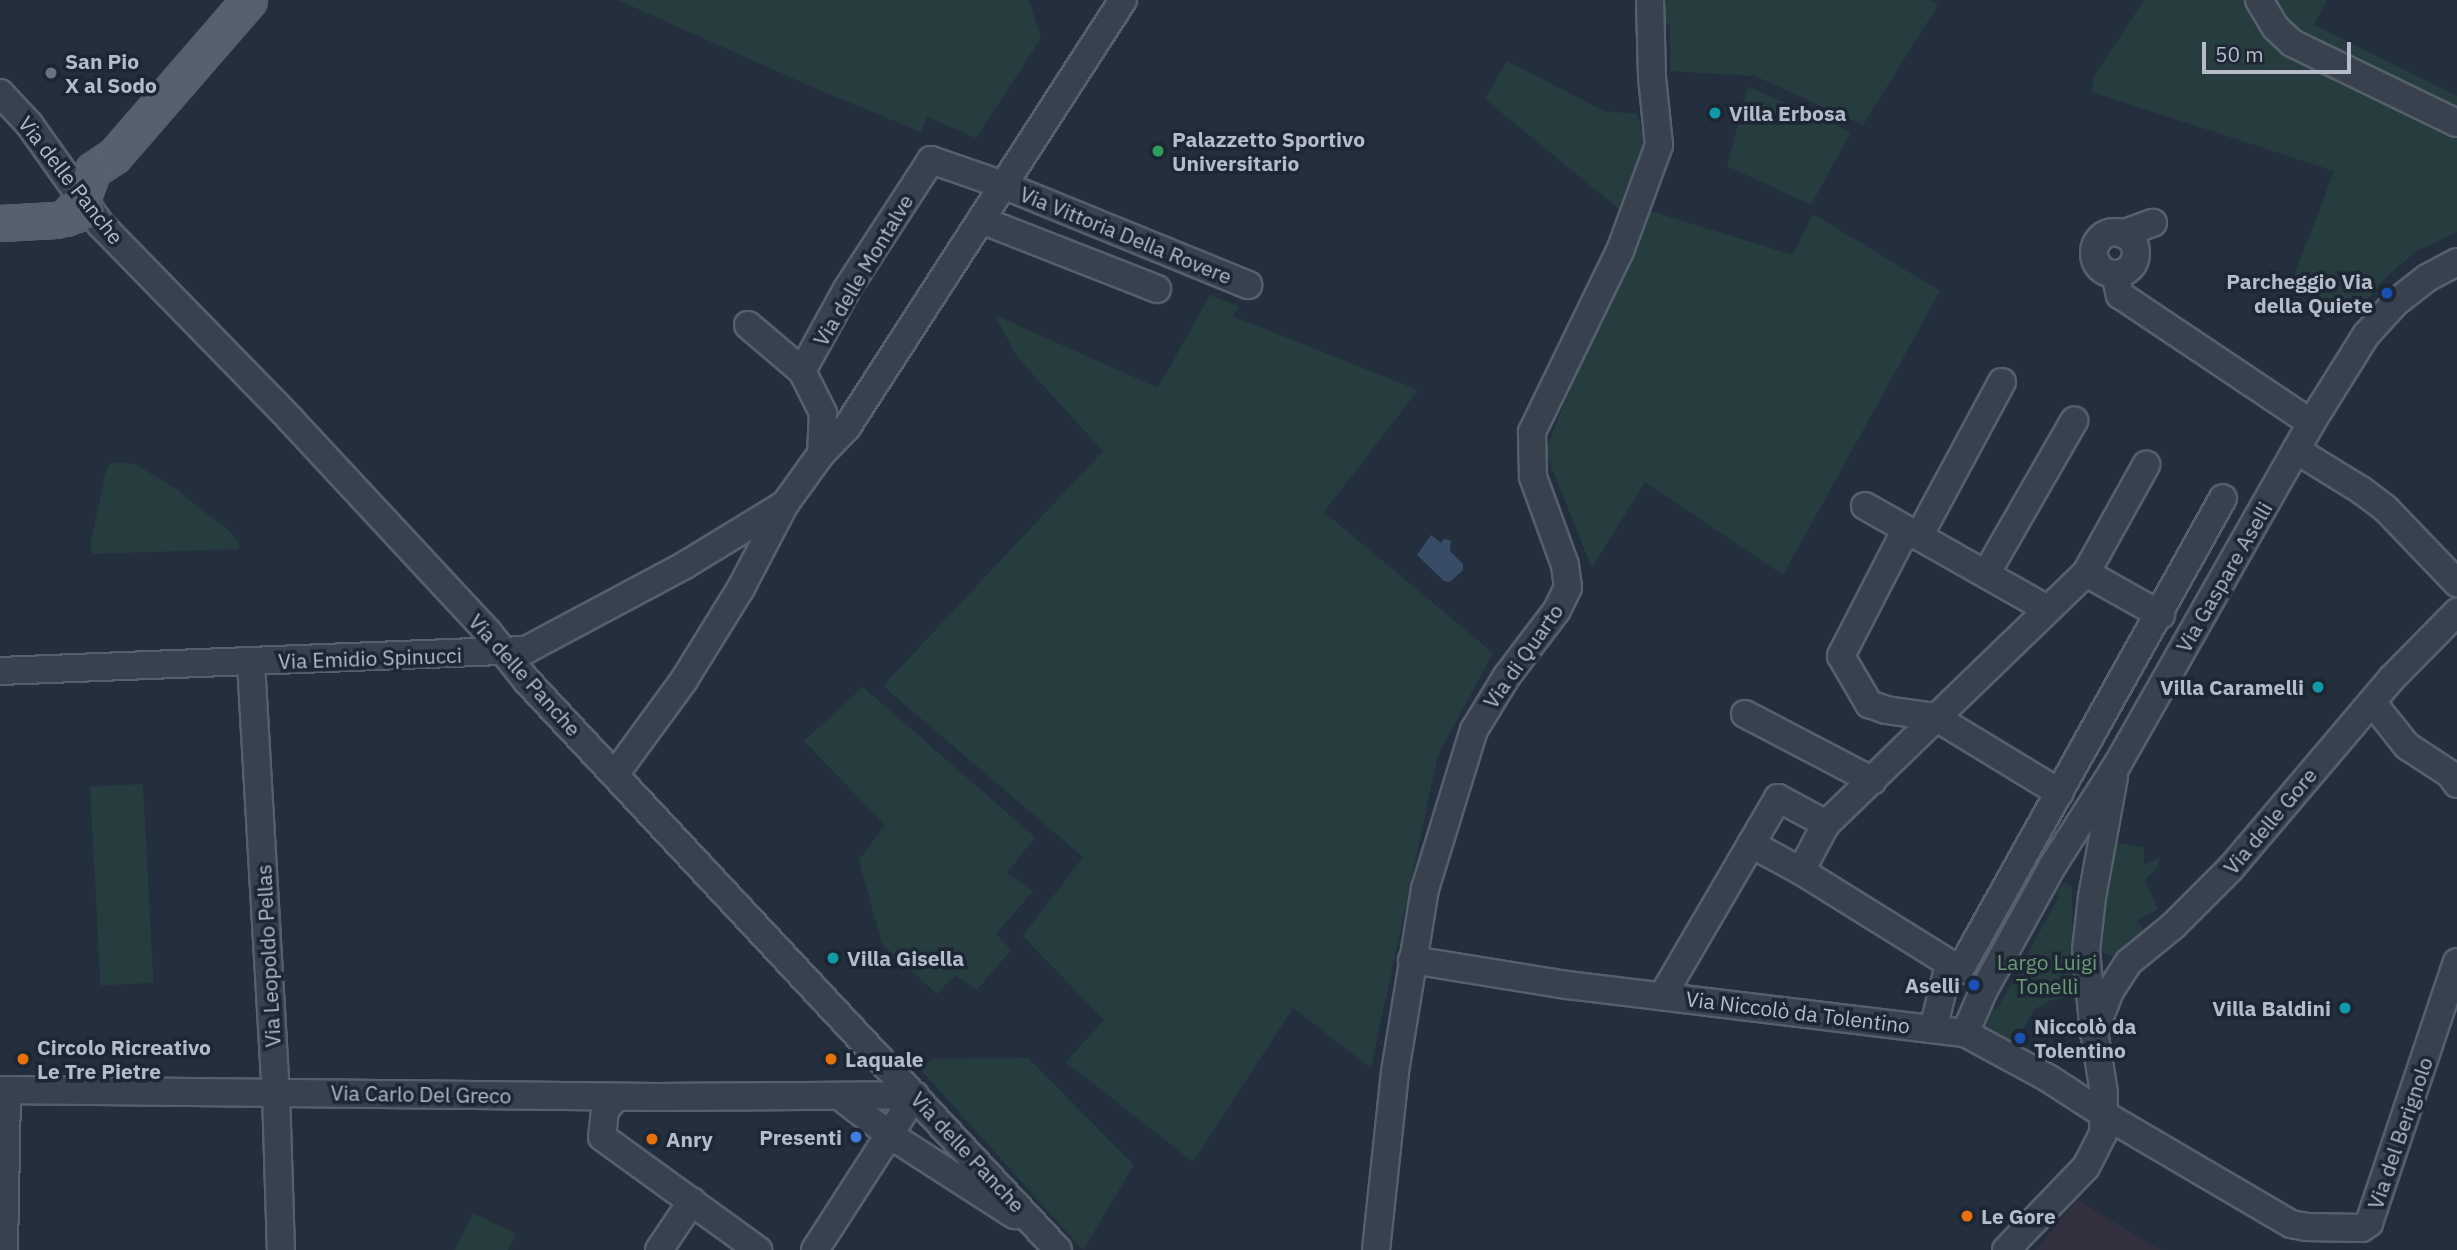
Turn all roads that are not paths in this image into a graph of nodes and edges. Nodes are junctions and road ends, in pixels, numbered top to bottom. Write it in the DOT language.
graph roads {
  1 [pos="249,0"];
  2 [pos="1123,0"];
  3 [pos="1650,0"];
  4 [pos="2259,0"];
  5 [pos="0,93"];
  6 [pos="2457,123"];
  7 [pos="1003,185"];
  8 [pos="80,208"];
  9 [pos="981,220"];
  10 [pos="0,223"];
  11 [pos="2153,223"];
  12 [pos="2457,262"];
  13 [pos="1248,285"];
  14 [pos="1157,289"];
  15 [pos="748,326"];
  16 [pos="802,371"];
  17 [pos="2002,382"];
  18 [pos="2074,421"];
  19 [pos="2311,423"];
  20 [pos="2296,450"];
  21 [pos="821,454"];
  22 [pos="2146,465"];
  23 [pos="2223,498"];
  24 [pos="785,504"];
  25 [pos="1865,506"];
  26 [pos="1915,534"];
  27 [pos="2086,573"];
  28 [pos="1986,574"];
  29 [pos="2457,583"];
  30 [pos="2047,609"];
  31 [pos="2457,612"];
  32 [pos="2161,615"];
  33 [pos="506,653"];
  34 [pos="251,663"];
  35 [pos="0,671"];
  36 [pos="2372,702"];
  37 [pos="1745,714"];
  38 [pos="1935,717"];
  39 [pos="2116,765"];
  40 [pos="616,773"];
  41 [pos="1873,781"];
  42 [pos="2457,784"];
  43 [pos="2060,793"];
  44 [pos="1826,824"];
  45 [pos="1751,844"];
  46 [pos="2053,865"];
  47 [pos="1801,871"];
  48 [pos="2096,876"];
  49 [pos="1412,960"];
  50 [pos="2457,962"];
  51 [pos="1949,965"];
  52 [pos="1663,995"];
  53 [pos="1933,1029"];
  54 [pos="1965,1032"];
  55 [pos="2094,1034"];
  56 [pos="2043,1076"];
  57 [pos="3,1090"];
  58 [pos="276,1093"];
  59 [pos="915,1095"];
  60 [pos="616,1097"];
  61 [pos="842,1098"];
  62 [pos="2105,1115"];
  63 [pos="890,1135"];
  64 [pos="692,1201"];
  65 [pos="1053,1244"];
  66 [pos="4,1250"];
  67 [pos="281,1250"];
  68 [pos="659,1250"];
  69 [pos="758,1250"];
  70 [pos="815,1250"];
  71 [pos="1376,1250"];
  72 [pos="2006,1250"];
  1 -- 8 [label="main road"];
  2 -- 7 [label="street"];
  3 -- 49 [label="street, Via di Quarto"];
  4 -- 6 [label="street"];
  5 -- 8 [label="street, Via delle Panche"];
  7 -- 9 [label="street"];
  7 -- 13 [label="street, Via Vittoria Della Rovere"];
  7 -- 16 [label="street, Via delle Montalve"];
  8 -- 10 [label="main road"];
  8 -- 33 [label="street, Via delle Panche"];
  9 -- 14 [label="street, Via Vittoria Della Rovere"];
  9 -- 21 [label="street"];
  11 -- 19 [label="street"];
  12 -- 19 [label="street, Via Gaspare Aselli"];
  15 -- 16 [label="street"];
  16 -- 21 [label="street"];
  17 -- 26 [label="street"];
  18 -- 28 [label="street"];
  19 -- 20 [label="street, Via Gaspare Aselli"];
  20 -- 29 [label="street"];
  20 -- 39 [label="street, Via Gaspare Aselli"];
  21 -- 24 [label="street"];
  22 -- 27 [label="street"];
  23 -- 32 [label="street"];
  24 -- 33 [label="street, Via Emidio Spinucci"];
  24 -- 40 [label="street"];
  25 -- 26 [label="street"];
  26 -- 28 [label="street"];
  26 -- 38 [label="street"];
  27 -- 30 [label="street"];
  27 -- 32 [label="street"];
  28 -- 30 [label="street"];
  30 -- 38 [label="street"];
  31 -- 36 [label="street, Via delle Gore"];
  32 -- 43 [label="street"];
  33 -- 34 [label="street, Via Emidio Spinucci"];
  33 -- 40 [label="street, Via delle Panche"];
  34 -- 35 [label="street, Via Emidio Spinucci"];
  34 -- 58 [label="street, Via Leopoldo Pellas"];
  36 -- 42 [label="street"];
  36 -- 55 [label="street, Via delle Gore"];
  37 -- 41 [label="street"];
  38 -- 41 [label="street"];
  38 -- 43 [label="street"];
  39 -- 46 [label="street, Via Gaspare Aselli"];
  39 -- 48 [label="street"];
  40 -- 59 [label="street, Via delle Panche"];
  41 -- 44 [label="street"];
  43 -- 51 [label="street"];
  44 -- 45 [label="street, Via Niccolò da Tolentino"];
  44 -- 47 [label="street"];
  45 -- 47 [label="street"];
  45 -- 52 [label="street, Via Niccolò da Tolentino"];
  46 -- 48 [label="street"];
  46 -- 54 [label="street, Via Gaspare Aselli"];
  47 -- 51 [label="street"];
  48 -- 55 [label="street"];
  49 -- 52 [label="street, Via Niccolò da Tolentino"];
  49 -- 71 [label="street, Via di Quarto"];
  50 -- 62 [label="street, Via del Berignolo"];
  51 -- 53 [label="street, Via Niccolò da Tolentino"];
  52 -- 53 [label="street, Via Niccolò da Tolentino"];
  53 -- 54 [label="street, Via Niccolò da Tolentino"];
  54 -- 56 [label="street, Via Niccolò da Tolentino"];
  55 -- 56 [label="street"];
  55 -- 62 [label="street"];
  56 -- 62 [label="street"];
  57 -- 58 [label="street, Via Carlo Del Greco"];
  57 -- 66 [label="street"];
  58 -- 60 [label="street, Via Carlo Del Greco"];
  58 -- 67 [label="street, Via Leopoldo Pellas"];
  59 -- 61 [label="street, Via Carlo Del Greco"];
  59 -- 63 [label="street"];
  59 -- 65 [label="street, Via delle Panche"];
  60 -- 61 [label="street, Via Carlo Del Greco"];
  60 -- 64 [label="street"];
  61 -- 63 [label="street"];
  62 -- 72 [label="street"];
  63 -- 65 [label="street"];
  63 -- 70 [label="street"];
  64 -- 68 [label="street"];
  64 -- 69 [label="street"];
}
